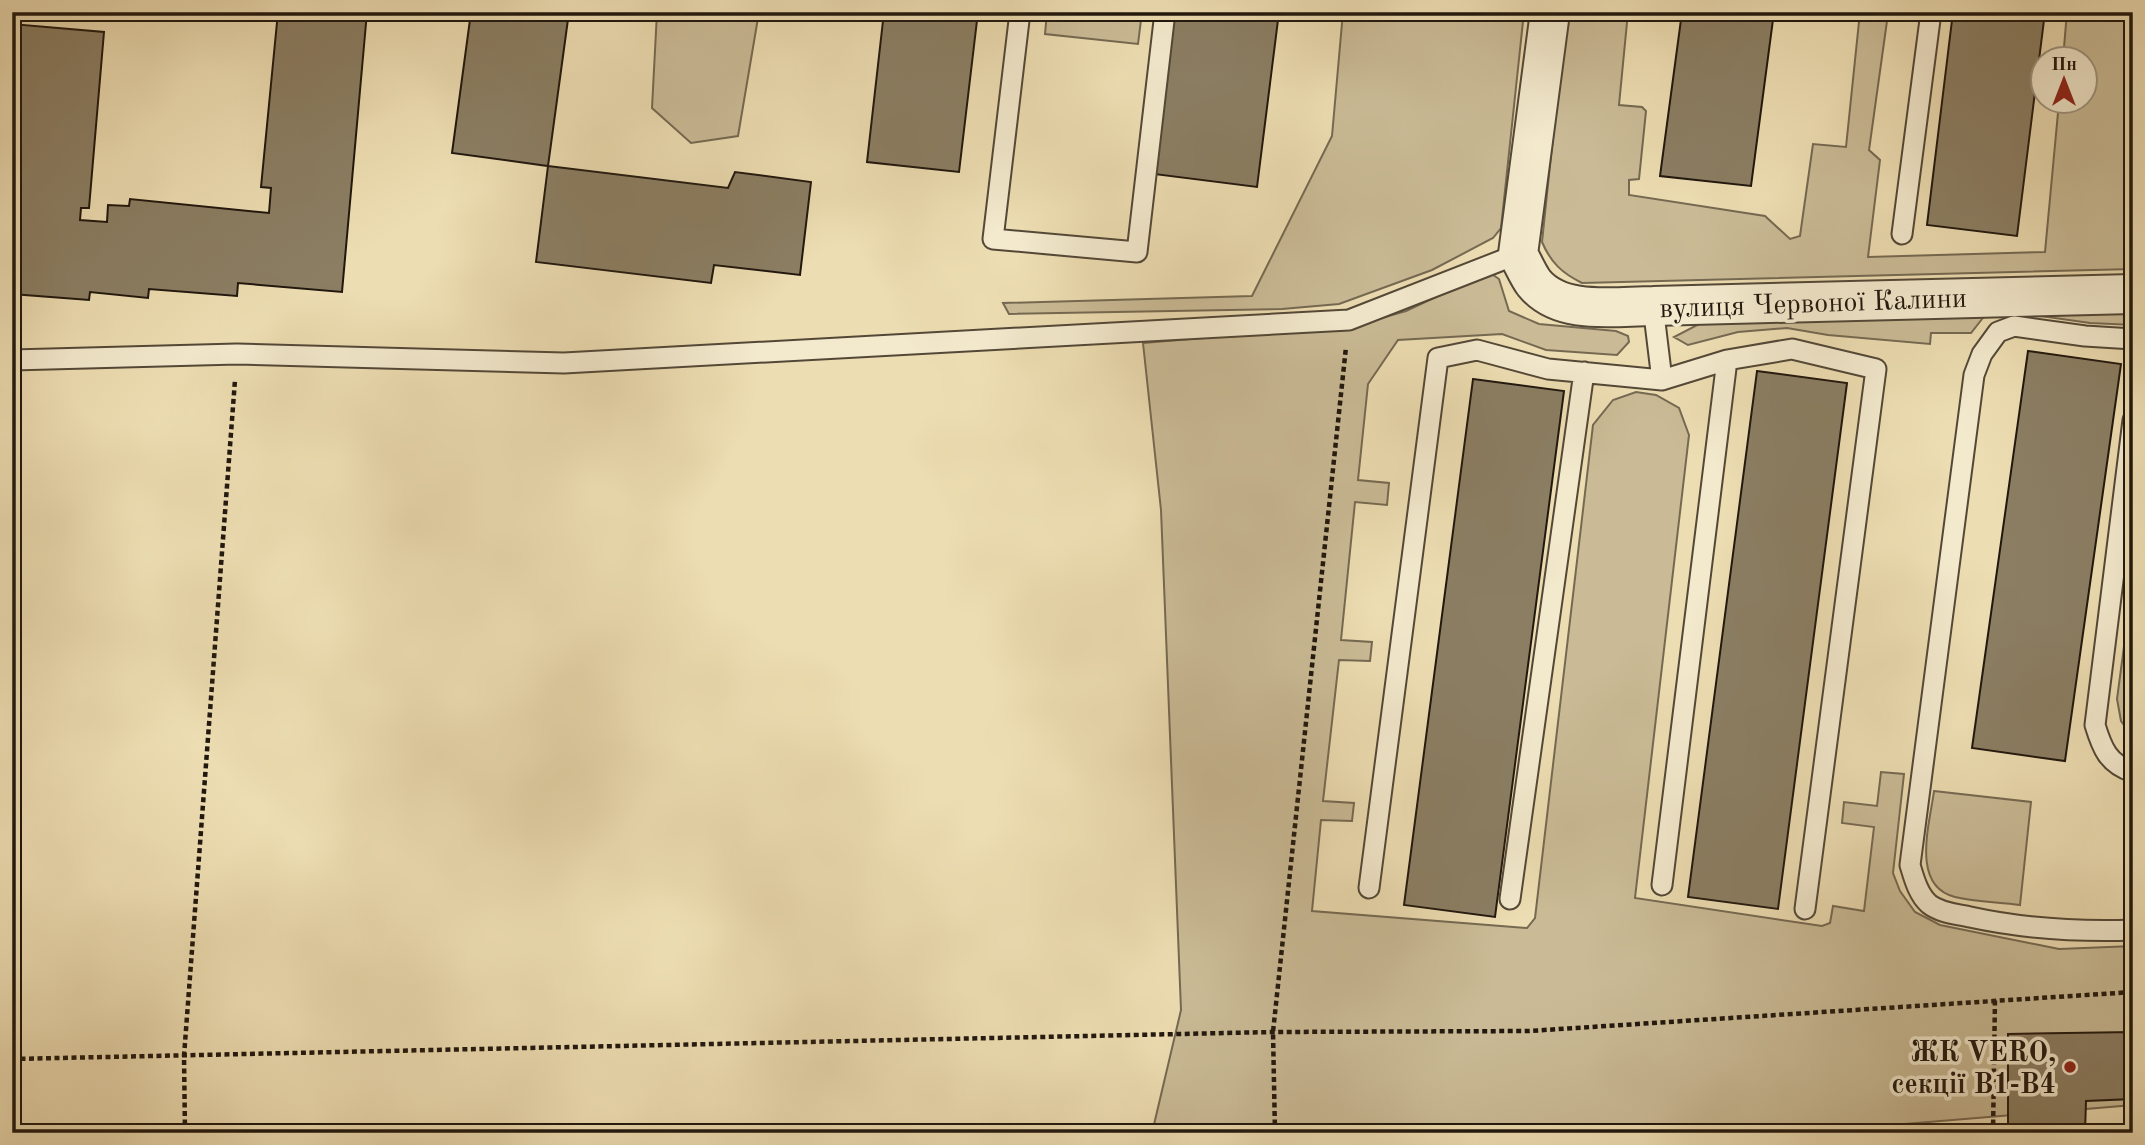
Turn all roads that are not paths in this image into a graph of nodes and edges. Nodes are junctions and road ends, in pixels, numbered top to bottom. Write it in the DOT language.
graph roads {
  1 [pos="1020,12"];
  2 [pos="1166,12"];
  3 [pos="1550,12"];
  4 [pos="1931,12"];
  5 [pos="1902,234"];
  6 [pos="1518,254"];
  7 [pos="2133,293"];
  8 [pos="1653,306"];
  9 [pos="2133,339"];
  10 [pos="12,360"];
  11 [pos="1727,360"];
  12 [pos="1584,372"];
  13 [pos="1662,380"];
  14 [pos="2133,420"];
  15 [pos="2133,772"];
  16 [pos="1662,885"];
  17 [pos="1369,888"];
  18 [pos="1510,899"];
  19 [pos="1805,909"];
  20 [pos="2133,930"];
  1 -- 2 [label="lane"];
  3 -- 6 [label="street"];
  4 -- 5 [label="lane"];
  6 -- 8 [label="street, вулиця Червоної Калини"];
  6 -- 10 [label="lane"];
  7 -- 8 [label="street, вулиця Червоної Калини"];
  8 -- 13 [label="lane"];
  9 -- 20 [label="lane"];
  11 -- 13 [label="lane"];
  11 -- 16 [label="lane"];
  11 -- 19 [label="lane"];
  12 -- 13 [label="lane"];
  12 -- 17 [label="lane"];
  12 -- 18 [label="lane"];
  14 -- 15 [label="lane"];
}
